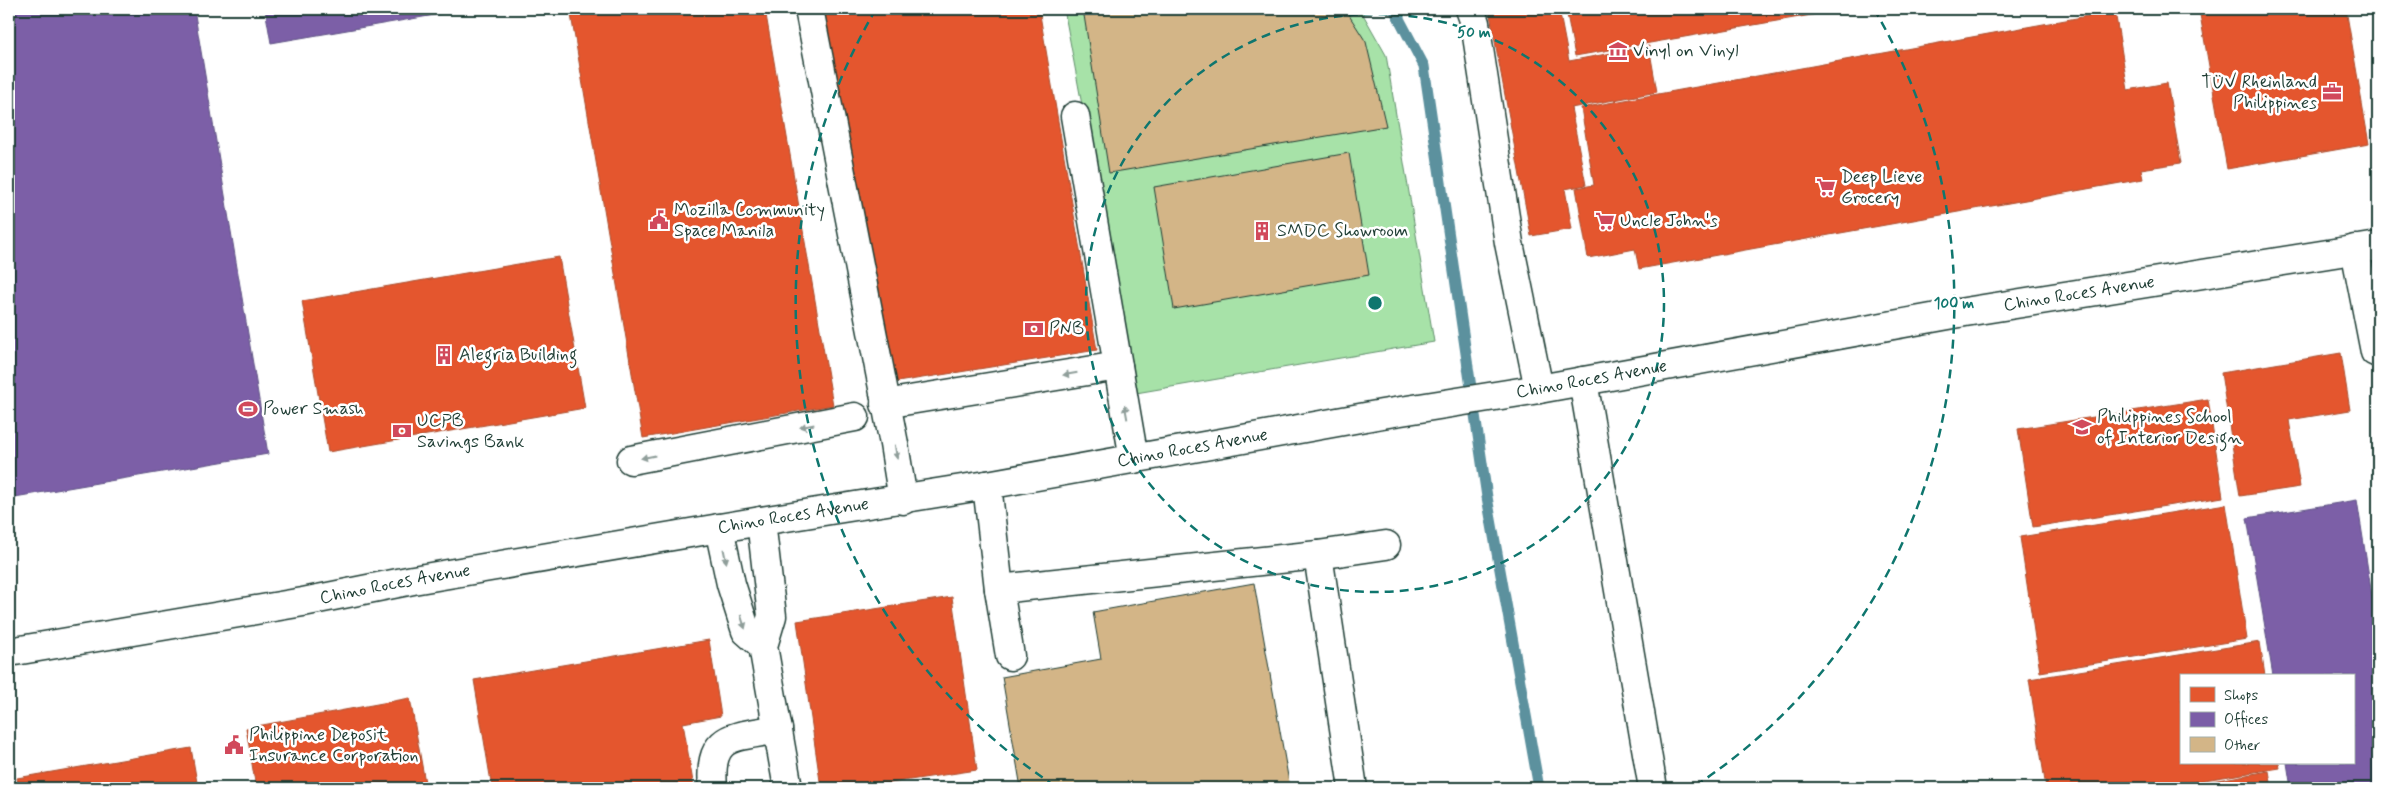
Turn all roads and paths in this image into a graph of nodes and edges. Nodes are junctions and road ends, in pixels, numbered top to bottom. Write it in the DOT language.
graph roads {
  1 [pos="810,9"];
  2 [pos="1470,9"];
  3 [pos="1075,116"];
  4 [pos="2367,247"];
  5 [pos="2375,352"];
  6 [pos="1118,366"];
  7 [pos="1583,381"];
  8 [pos="1539,389"];
  9 [pos="885,404"];
  10 [pos="855,417"];
  11 [pos="1134,459"];
  12 [pos="631,460"];
  13 [pos="987,486"];
  14 [pos="903,500"];
  15 [pos="761,521"];
  16 [pos="720,528"];
  17 [pos="1386,545"];
  18 [pos="1318,555"];
  19 [pos="999,589"];
  20 [pos="763,646"];
  21 [pos="9,652"];
  22 [pos="1010,656"];
  23 [pos="778,729"];
  24 [pos="713,788"];
  25 [pos="788,788"];
  26 [pos="1353,788"];
  27 [pos="1653,788"];
  1 -- 9 [label="main road"];
  2 -- 8 [label="main road"];
  3 -- 6 [label="main road"];
  4 -- 5 [label="main road"];
  4 -- 7 [label="main road, Chino Roces Avenue"];
  6 -- 9 [label="main road, one-way"];
  11 -- 6 [label="main road, one-way"];
  7 -- 8 [label="main road, Chino Roces Avenue"];
  7 -- 27 [label="main road"];
  8 -- 11 [label="main road, Chino Roces Avenue"];
  9 -- 14 [label="main road, one-way"];
  10 -- 12 [label="main road, one-way"];
  11 -- 13 [label="main road, Chino Roces Avenue"];
  13 -- 14 [label="main road, Chino Roces Avenue"];
  13 -- 19 [label="main road"];
  14 -- 15 [label="main road, Chino Roces Avenue"];
  15 -- 16 [label="main road, Chino Roces Avenue"];
  15 -- 20 [label="main road"];
  16 -- 20 [label="main road, one-way"];
  16 -- 21 [label="main road, Chino Roces Avenue"];
  17 -- 18 [label="main road"];
  18 -- 19 [label="main road"];
  18 -- 26 [label="main road"];
  19 -- 22 [label="main road"];
  20 -- 23 [label="main road"];
  23 -- 24 [label="main road"];
  23 -- 25 [label="main road"];
}
